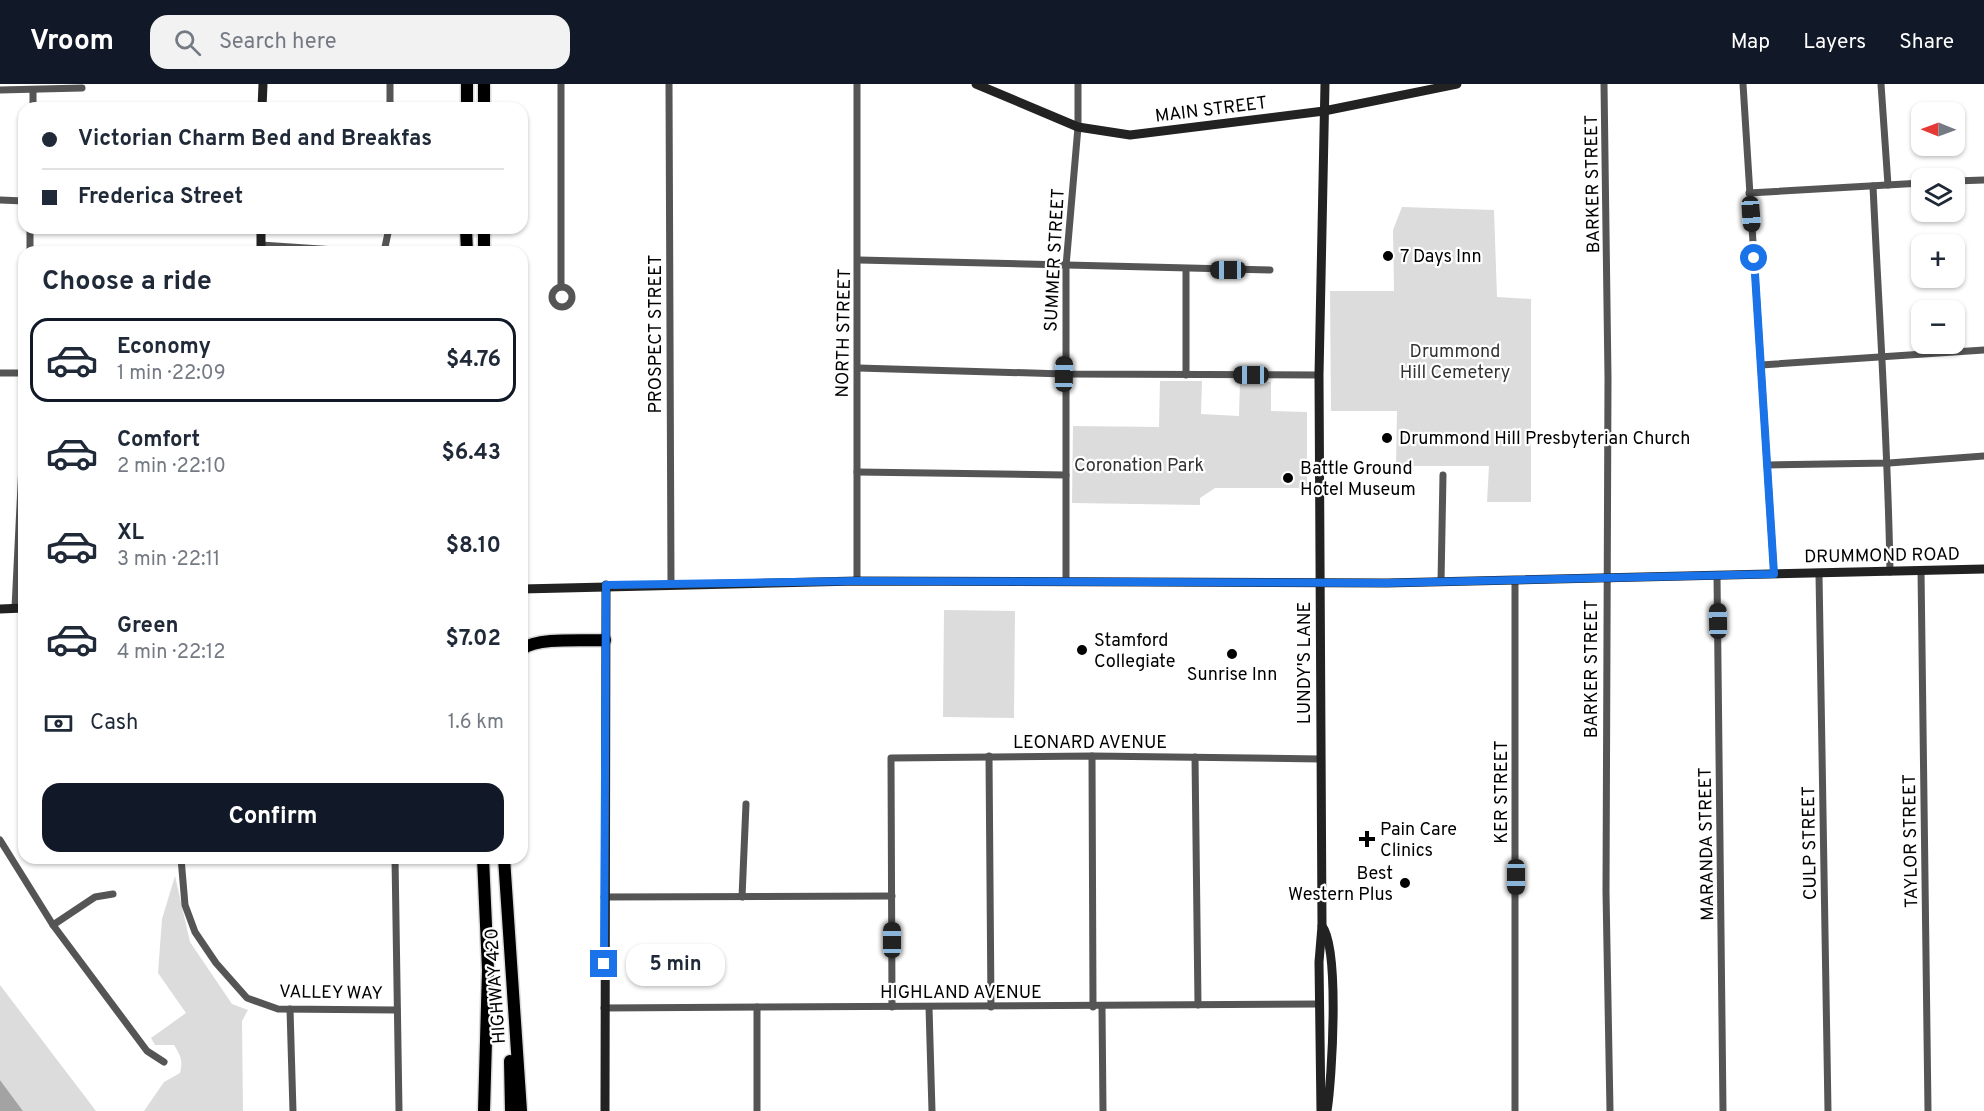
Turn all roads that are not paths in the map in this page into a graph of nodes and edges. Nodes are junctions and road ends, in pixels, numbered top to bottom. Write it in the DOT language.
graph roads {
  1 [pos="263,84"];
  2 [pos="390,84"];
  3 [pos="467,84"];
  4 [pos="484,84"];
  5 [pos="561,84"];
  6 [pos="669,84"];
  7 [pos="856,84"];
  8 [pos="976,84"];
  9 [pos="1078,84"];
  10 [pos="1325,84"];
  11 [pos="1457,84"];
  12 [pos="1604,84"];
  13 [pos="1743,84"];
  14 [pos="1881,84"];
  15 [pos="82,88"];
  16 [pos="0,90"];
  17 [pos="33,91"];
  18 [pos="33,102"];
  19 [pos="262,102"];
  20 [pos="390,102"];
  21 [pos="467,102"];
  22 [pos="484,102"];
  23 [pos="1324,111"];
  24 [pos="1078,127"];
  25 [pos="1984,180"];
  26 [pos="1965,181"];
  27 [pos="1911,184"];
  28 [pos="1888,185"];
  29 [pos="1874,186"];
  30 [pos="1749,193"];
  31 [pos="0,200"];
  32 [pos="18,201"];
  33 [pos="859,260"];
  34 [pos="1066,266"];
  35 [pos="1186,270"];
  36 [pos="1270,270"];
  37 [pos="561,287"];
  38 [pos="1984,350"];
  39 [pos="1880,358"];
  40 [pos="1761,366"];
  41 [pos="858,368"];
  42 [pos="0,372"];
  43 [pos="18,373"];
  44 [pos="1064,374"];
  45 [pos="1186,375"];
  46 [pos="1319,375"];
  47 [pos="1984,456"];
  48 [pos="1889,463"];
  49 [pos="1767,465"];
  50 [pos="857,472"];
  51 [pos="1065,475"];
  52 [pos="1443,475"];
  53 [pos="1984,569"];
  54 [pos="1921,570"];
  55 [pos="1890,572"];
  56 [pos="1819,573"];
  57 [pos="1774,574"];
  58 [pos="1717,576"];
  59 [pos="1606,577"];
  60 [pos="1515,580"];
  61 [pos="857,581"];
  62 [pos="1066,582"];
  63 [pos="1321,582"];
  64 [pos="1441,582"];
  65 [pos="670,584"];
  66 [pos="606,585"];
  67 [pos="528,589"];
  68 [pos="18,608"];
  69 [pos="0,609"];
  70 [pos="528,637"];
  71 [pos="605,640"];
  72 [pos="553,641"];
  73 [pos="528,645"];
  74 [pos="989,756"];
  75 [pos="1092,756"];
  76 [pos="1195,757"];
  77 [pos="1321,759"];
  78 [pos="746,804"];
  79 [pos="0,840"];
  80 [pos="182,864"];
  81 [pos="395,864"];
  82 [pos="483,864"];
  83 [pos="504,864"];
  84 [pos="113,894"];
  85 [pos="892,896"];
  86 [pos="604,897"];
  87 [pos="742,897"];
  88 [pos="509,922"];
  89 [pos="53,925"];
  90 [pos="1323,926"];
  91 [pos="488,970"];
  92 [pos="1319,1004"];
  93 [pos="1198,1005"];
  94 [pos="757,1007"];
  95 [pos="892,1007"];
  96 [pos="929,1007"];
  97 [pos="991,1007"];
  98 [pos="1093,1007"];
  99 [pos="1102,1007"];
  100 [pos="604,1008"];
  101 [pos="290,1009"];
  102 [pos="397,1010"];
  103 [pos="164,1062"];
  104 [pos="293,1111"];
  105 [pos="399,1111"];
  106 [pos="484,1111"];
  107 [pos="490,1111"];
  108 [pos="511,1111"];
  109 [pos="521,1111"];
  110 [pos="605,1111"];
  111 [pos="758,1111"];
  112 [pos="932,1111"];
  113 [pos="1103,1111"];
  114 [pos="1321,1111"];
  115 [pos="1327,1111"];
  116 [pos="1515,1111"];
  117 [pos="1610,1111"];
  118 [pos="1723,1111"];
  119 [pos="1828,1111"];
  120 [pos="1928,1111"];
  1 -- 19 [label="main road"];
  2 -- 20 [label="street"];
  3 -- 21 [label="highway"];
  4 -- 22 [label="highway"];
  5 -- 37 [label="street"];
  6 -- 65 [label="street, PROSPECT STREET"];
  7 -- 33 [label="street, NORTH STREET"];
  8 -- 24 [label="main road, MAIN STREET"];
  9 -- 24 [label="street, SUMMER STREET"];
  10 -- 23 [label="main road, LUNDY'S LANE"];
  11 -- 23 [label="main road, MAIN STREET"];
  12 -- 59 [label="street, BARKER STREET"];
  13 -- 30 [label="street"];
  14 -- 28 [label="street"];
  15 -- 17 [label="street"];
  16 -- 17 [label="street"];
  17 -- 18 [label="street"];
  23 -- 24 [label="main road, MAIN STREET"];
  23 -- 46 [label="main road, LUNDY'S LANE"];
  24 -- 34 [label="street, SUMMER STREET"];
  25 -- 26 [label="street"];
  27 -- 28 [label="street"];
  28 -- 29 [label="street"];
  29 -- 30 [label="street"];
  29 -- 39 [label="street"];
  30 -- 40 [label="street"];
  31 -- 32 [label="street"];
  33 -- 34 [label="street"];
  33 -- 41 [label="street, NORTH STREET"];
  34 -- 35 [label="street"];
  34 -- 44 [label="street, SUMMER STREET"];
  35 -- 36 [label="street"];
  35 -- 45 [label="street"];
  38 -- 39 [label="street"];
  39 -- 40 [label="street"];
  39 -- 48 [label="street"];
  40 -- 49 [label="street"];
  41 -- 44 [label="street"];
  41 -- 50 [label="street, NORTH STREET"];
  42 -- 43 [label="street"];
  44 -- 45 [label="street"];
  44 -- 51 [label="street, SUMMER STREET"];
  45 -- 46 [label="street"];
  46 -- 63 [label="main road, LUNDY'S LANE"];
  47 -- 48 [label="street"];
  48 -- 49 [label="street"];
  48 -- 55 [label="street"];
  49 -- 57 [label="street"];
  50 -- 51 [label="street"];
  50 -- 61 [label="street, NORTH STREET"];
  51 -- 62 [label="street, SUMMER STREET"];
  52 -- 64 [label="street"];
  53 -- 54 [label="main road, DRUMMOND ROAD"];
  54 -- 55 [label="main road, DRUMMOND ROAD"];
  54 -- 120 [label="street, TAYLOR STREET"];
  55 -- 56 [label="main road, DRUMMOND ROAD"];
  56 -- 57 [label="main road, DRUMMOND ROAD"];
  56 -- 119 [label="street, CULP STREET"];
  57 -- 58 [label="main road, DRUMMOND ROAD"];
  58 -- 59 [label="main road, DRUMMOND ROAD"];
  58 -- 118 [label="street, MARANDA STREET"];
  59 -- 60 [label="main road, DRUMMOND ROAD"];
  59 -- 117 [label="street, BARKER STREET"];
  60 -- 64 [label="main road, DRUMMOND ROAD"];
  60 -- 116 [label="street, KER STREET"];
  61 -- 62 [label="main road, DRUMMOND ROAD"];
  61 -- 65 [label="main road, DRUMMOND ROAD"];
  62 -- 63 [label="main road, DRUMMOND ROAD"];
  63 -- 64 [label="main road, DRUMMOND ROAD"];
  63 -- 77 [label="main road, LUNDY'S LANE"];
  65 -- 66 [label="main road, DRUMMOND ROAD"];
  66 -- 67 [label="main road, DRUMMOND ROAD"];
  66 -- 71 [label="main road"];
  68 -- 69 [label="main road"];
  70 -- 72 [label="highway"];
  71 -- 72 [label="highway"];
  71 -- 86 [label="main road"];
  72 -- 73 [label="highway"];
  74 -- 75 [label="street, LEONARD AVENUE"];
  74 -- 85 [label="street, LEONARD AVENUE"];
  74 -- 97 [label="street"];
  75 -- 76 [label="street, LEONARD AVENUE"];
  75 -- 98 [label="street"];
  76 -- 77 [label="street, LEONARD AVENUE"];
  76 -- 93 [label="street"];
  77 -- 90 [label="main road, LUNDY'S LANE"];
  78 -- 87 [label="street"];
  79 -- 89 [label="street"];
  80 -- 101 [label="street, VALLEY WAY"];
  81 -- 102 [label="street"];
  82 -- 91 [label="highway, HIGHWAY 420"];
  83 -- 88 [label="highway, HIGHWAY 420"];
  84 -- 89 [label="street"];
  85 -- 87 [label="street"];
  85 -- 95 [label="street"];
  86 -- 87 [label="street"];
  86 -- 100 [label="main road"];
  88 -- 108 [label="highway"];
  88 -- 109 [label="highway, HIGHWAY 420"];
  89 -- 103 [label="street"];
  90 -- 92 [label="main road, LUNDY'S LANE"];
  90 -- 115 [label="main road, LUNDY'S LANE"];
  91 -- 106 [label="highway, HIGHWAY 420"];
  91 -- 107 [label="highway"];
  92 -- 93 [label="street, HIGHLAND AVENUE"];
  92 -- 114 [label="main road, LUNDY'S LANE"];
  93 -- 99 [label="street, HIGHLAND AVENUE"];
  94 -- 95 [label="street, HIGHLAND AVENUE"];
  94 -- 100 [label="street, HIGHLAND AVENUE"];
  94 -- 111 [label="street"];
  95 -- 96 [label="street, HIGHLAND AVENUE"];
  96 -- 97 [label="street, HIGHLAND AVENUE"];
  96 -- 112 [label="street"];
  97 -- 98 [label="street, HIGHLAND AVENUE"];
  98 -- 99 [label="street, HIGHLAND AVENUE"];
  99 -- 113 [label="street"];
  100 -- 110 [label="main road"];
  101 -- 102 [label="street, VALLEY WAY"];
  101 -- 104 [label="street"];
  102 -- 105 [label="street"];
}
